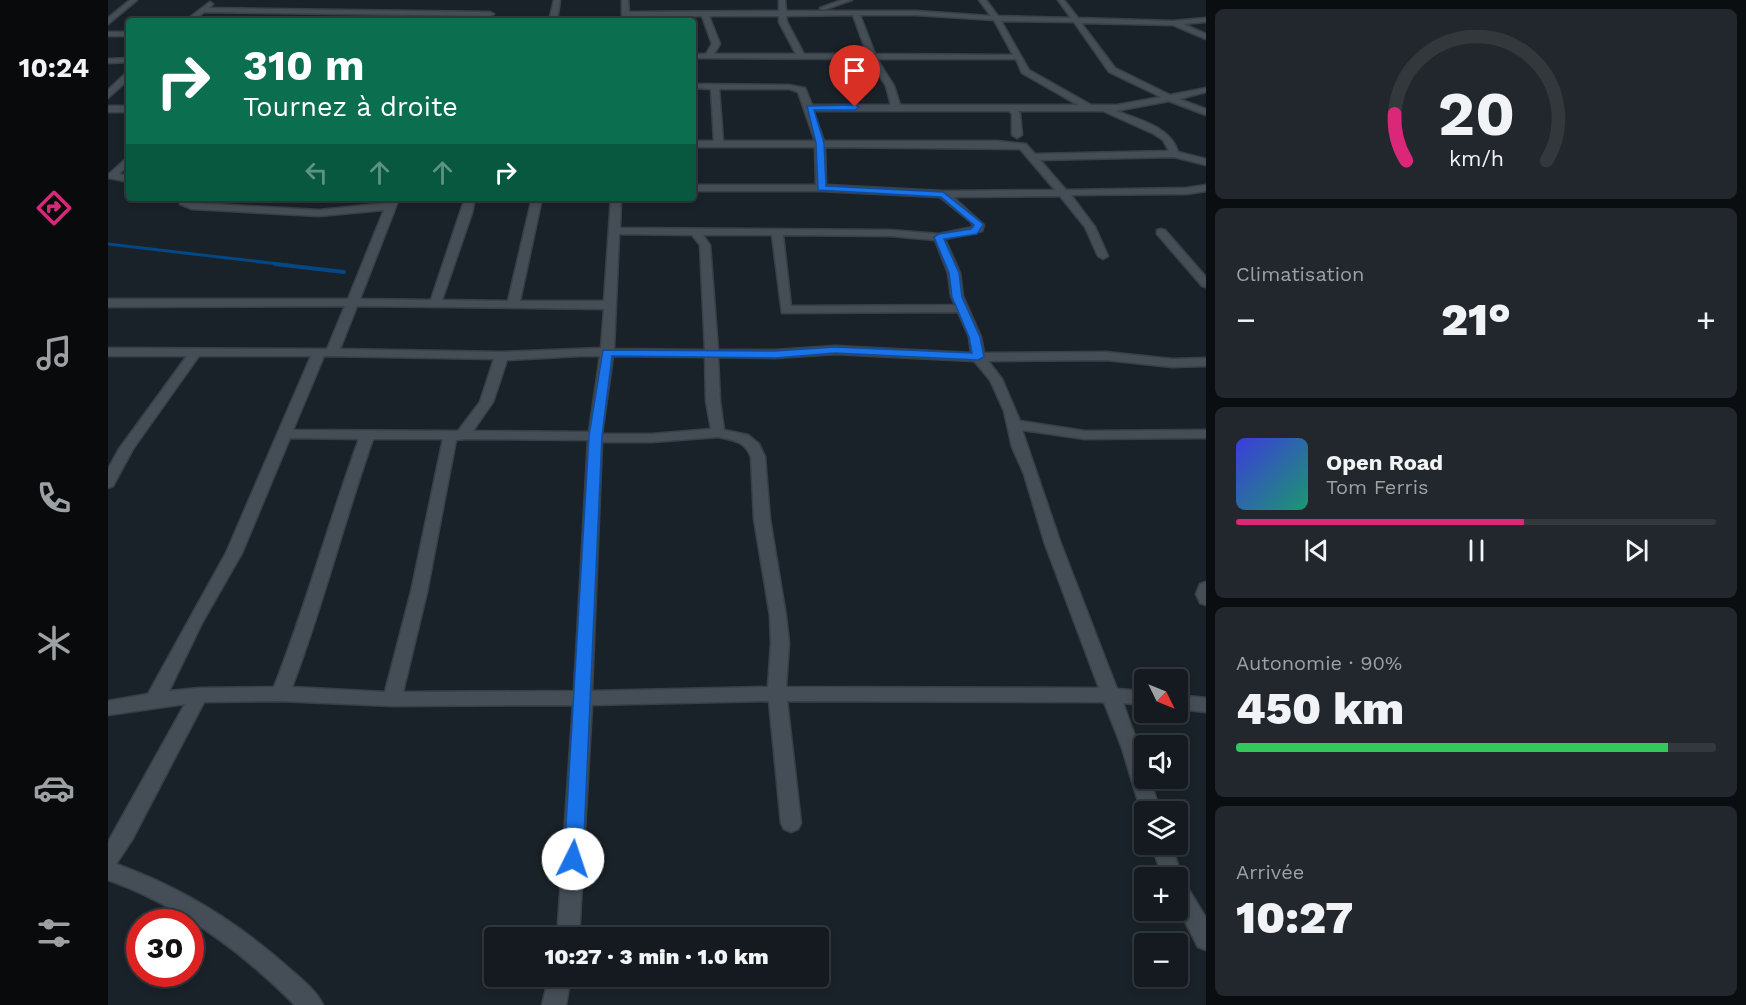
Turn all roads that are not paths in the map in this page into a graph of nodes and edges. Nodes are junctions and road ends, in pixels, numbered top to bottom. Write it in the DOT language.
graph roads {
  1 [pos="134,0"];
  2 [pos="214,0"];
  3 [pos="557,0"];
  4 [pos="626,0"];
  5 [pos="782,0"];
  6 [pos="849,0"];
  7 [pos="982,0"];
  8 [pos="1061,0"];
  9 [pos="281,1"];
  10 [pos="907,5"];
  11 [pos="108,8"];
  12 [pos="123,8"];
  13 [pos="382,9"];
  14 [pos="202,10"];
  15 [pos="266,11"];
  16 [pos="785,13"];
  17 [pos="916,13"];
  18 [pos="490,14"];
  19 [pos="705,14"];
  20 [pos="856,14"];
  21 [pos="626,17"];
  22 [pos="994,17"];
  23 [pos="193,18"];
  24 [pos="375,18"];
  25 [pos="554,18"];
  26 [pos="1076,20"];
  27 [pos="1206,20"];
  28 [pos="108,22"];
  29 [pos="1173,23"];
  30 [pos="108,34"];
  31 [pos="126,34"];
  32 [pos="1206,37"];
  33 [pos="696,56"];
  34 [pos="709,56"];
  35 [pos="801,57"];
  36 [pos="872,57"];
  37 [pos="1016,57"];
  38 [pos="126,60"];
  39 [pos="108,61"];
  40 [pos="126,78"];
  41 [pos="696,86"];
  42 [pos="715,86"];
  43 [pos="1206,90"];
  44 [pos="108,95"];
  45 [pos="1169,98"];
  46 [pos="810,108"];
  47 [pos="896,108"];
  48 [pos="1089,108"];
  49 [pos="1104,108"];
  50 [pos="108,109"];
  51 [pos="126,109"];
  52 [pos="1012,109"];
  53 [pos="1206,112"];
  54 [pos="1017,135"];
  55 [pos="820,143"];
  56 [pos="696,144"];
  57 [pos="719,144"];
  58 [pos="1174,154"];
  59 [pos="1032,157"];
  60 [pos="126,162"];
  61 [pos="1206,162"];
  62 [pos="126,179"];
  63 [pos="696,188"];
  64 [pos="821,188"];
  65 [pos="1206,188"];
  66 [pos="1063,193"];
  67 [pos="943,194"];
  68 [pos="184,201"];
  69 [pos="469,201"];
  70 [pos="536,201"];
  71 [pos="616,201"];
  72 [pos="392,202"];
  73 [pos="614,231"];
  74 [pos="695,232"];
  75 [pos="777,232"];
  76 [pos="1161,232"];
  77 [pos="939,237"];
  78 [pos="1103,256"];
  79 [pos="1206,284"];
  80 [pos="436,302"];
  81 [pos="108,303"];
  82 [pos="353,303"];
  83 [pos="513,305"];
  84 [pos="609,305"];
  85 [pos="962,308"];
  86 [pos="108,352"];
  87 [pos="196,352"];
  88 [pos="325,353"];
  89 [pos="607,353"];
  90 [pos="711,355"];
  91 [pos="502,356"];
  92 [pos="978,357"];
  93 [pos="1206,362"];
  94 [pos="1014,424"];
  95 [pos="718,433"];
  96 [pos="284,434"];
  97 [pos="368,434"];
  98 [pos="1206,434"];
  99 [pos="456,437"];
  100 [pos="595,437"];
  101 [pos="108,483"];
  102 [pos="1206,588"];
  103 [pos="1206,599"];
  104 [pos="280,694"];
  105 [pos="777,694"];
  106 [pos="199,695"];
  107 [pos="1110,695"];
  108 [pos="1134,697"];
  109 [pos="583,698"];
  110 [pos="392,699"];
  111 [pos="154,700"];
  112 [pos="1188,703"];
  113 [pos="1206,705"];
  114 [pos="108,708"];
  115 [pos="1147,801"];
  116 [pos="791,823"];
  117 [pos="108,859"];
  118 [pos="108,871"];
  119 [pos="1188,907"];
  120 [pos="568,927"];
  121 [pos="1206,940"];
  122 [pos="558,987"];
  123 [pos="311,1005"];
  124 [pos="554,1005"];
  1 -- 12 [label="street"];
  2 -- 14 [label="street"];
  3 -- 25 [label="street"];
  4 -- 21 [label="street"];
  5 -- 16 [label="street"];
  6 -- 16 [label="street"];
  7 -- 22 [label="street"];
  8 -- 26 [label="street"];
  9 -- 15 [label="street"];
  10 -- 17 [label="street"];
  11 -- 12 [label="street"];
  12 -- 28 [label="street"];
  13 -- 15 [label="street"];
  13 -- 18 [label="street"];
  13 -- 24 [label="street"];
  14 -- 15 [label="street"];
  14 -- 23 [label="street"];
  16 -- 19 [label="street"];
  16 -- 20 [label="street"];
  16 -- 35 [label="street"];
  17 -- 20 [label="street"];
  17 -- 22 [label="street"];
  19 -- 21 [label="street"];
  19 -- 34 [label="street"];
  20 -- 36 [label="street"];
  22 -- 26 [label="street"];
  22 -- 37 [label="street"];
  26 -- 29 [label="street"];
  26 -- 45 [label="street"];
  27 -- 29 [label="street"];
  29 -- 32 [label="street"];
  30 -- 31 [label="street"];
  33 -- 34 [label="street"];
  34 -- 35 [label="street"];
  35 -- 36 [label="street"];
  36 -- 37 [label="street"];
  36 -- 47 [label="street"];
  37 -- 48 [label="street"];
  38 -- 39 [label="street"];
  40 -- 44 [label="street"];
  41 -- 42 [label="street"];
  42 -- 46 [label="street"];
  42 -- 57 [label="street"];
  43 -- 45 [label="street"];
  45 -- 49 [label="street"];
  45 -- 53 [label="street"];
  46 -- 47 [label="street"];
  46 -- 55 [label="street"];
  47 -- 52 [label="street"];
  48 -- 49 [label="street"];
  48 -- 52 [label="street"];
  49 -- 58 [label="street"];
  50 -- 51 [label="street"];
  52 -- 54 [label="street"];
  55 -- 57 [label="street"];
  55 -- 59 [label="street"];
  55 -- 64 [label="street"];
  56 -- 57 [label="street"];
  58 -- 59 [label="street"];
  58 -- 61 [label="street"];
  59 -- 66 [label="street"];
  60 -- 62 [label="street"];
  63 -- 64 [label="street"];
  64 -- 67 [label="street"];
  65 -- 66 [label="street"];
  66 -- 67 [label="street"];
  66 -- 78 [label="street"];
  67 -- 77 [label="street"];
  68 -- 72 [label="street"];
  69 -- 80 [label="street"];
  70 -- 83 [label="street"];
  71 -- 73 [label="street"];
  72 -- 82 [label="street"];
  73 -- 74 [label="street"];
  73 -- 84 [label="street"];
  74 -- 75 [label="street"];
  74 -- 90 [label="street"];
  75 -- 77 [label="street"];
  75 -- 85 [label="street"];
  76 -- 79 [label="street"];
  77 -- 85 [label="street"];
  80 -- 82 [label="street"];
  80 -- 83 [label="street"];
  81 -- 82 [label="street"];
  82 -- 88 [label="street"];
  83 -- 84 [label="street"];
  84 -- 89 [label="street"];
  85 -- 92 [label="street"];
  86 -- 87 [label="street"];
  87 -- 88 [label="street"];
  87 -- 101 [label="street"];
  88 -- 91 [label="street"];
  88 -- 96 [label="street"];
  89 -- 90 [label="street"];
  89 -- 91 [label="street"];
  89 -- 100 [label="street"];
  90 -- 92 [label="street"];
  90 -- 95 [label="street"];
  91 -- 99 [label="street"];
  92 -- 93 [label="street"];
  92 -- 94 [label="street"];
  94 -- 98 [label="street"];
  94 -- 107 [label="street"];
  95 -- 100 [label="street"];
  95 -- 105 [label="street"];
  96 -- 97 [label="street"];
  96 -- 111 [label="street"];
  97 -- 99 [label="street"];
  97 -- 104 [label="street"];
  99 -- 100 [label="street"];
  99 -- 110 [label="street"];
  100 -- 109 [label="street"];
  102 -- 103 [label="street"];
  104 -- 106 [label="street"];
  104 -- 110 [label="street"];
  105 -- 107 [label="street"];
  105 -- 109 [label="street"];
  105 -- 116 [label="street"];
  106 -- 111 [label="street"];
  106 -- 117 [label="street"];
  107 -- 108 [label="street"];
  107 -- 115 [label="street"];
  109 -- 110 [label="street"];
  109 -- 120 [label="street"];
  111 -- 114 [label="street"];
  112 -- 113 [label="street"];
  118 -- 123 [label="street"];
  119 -- 121 [label="street"];
  122 -- 124 [label="street"];
}
